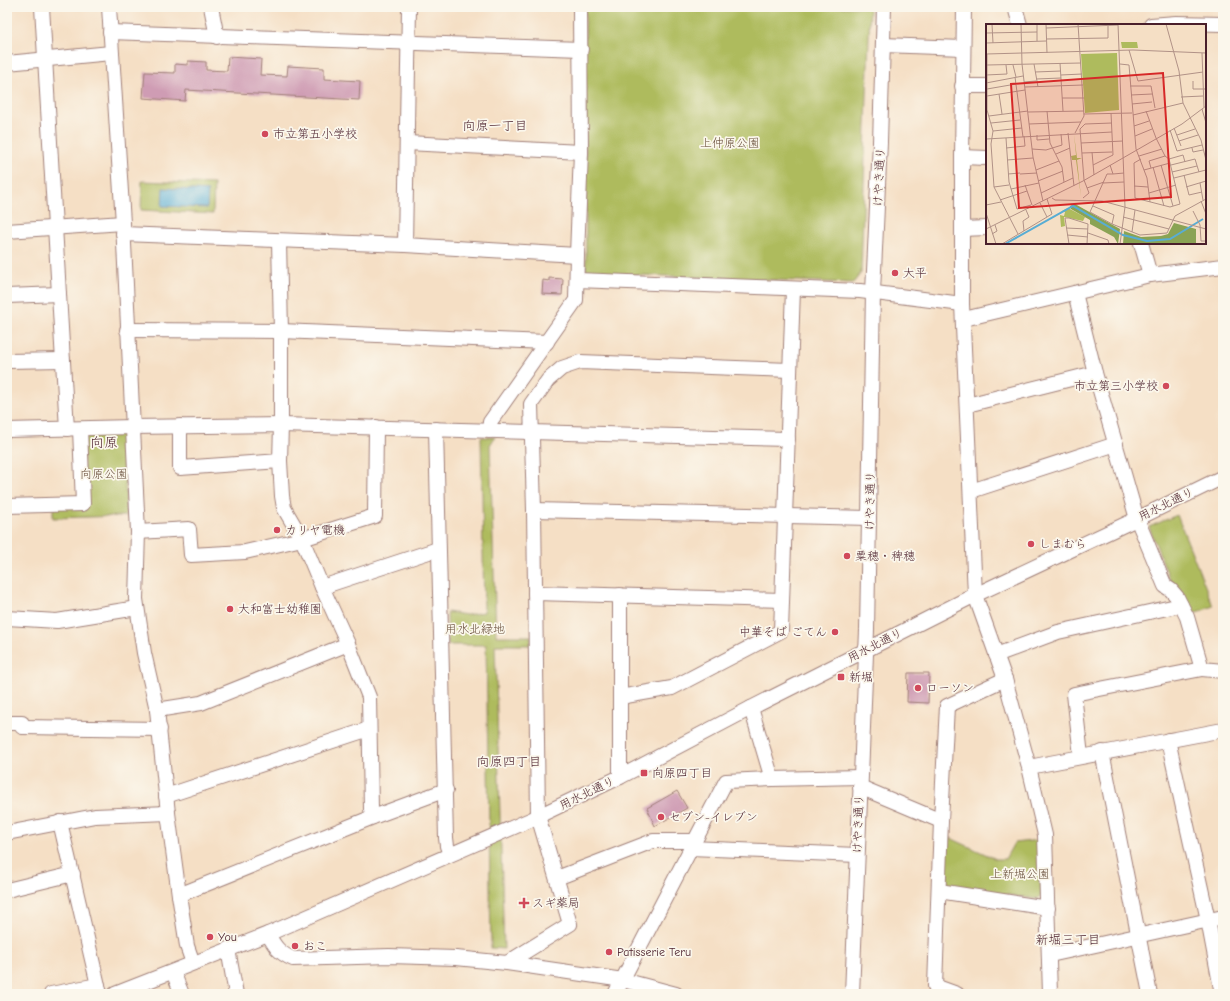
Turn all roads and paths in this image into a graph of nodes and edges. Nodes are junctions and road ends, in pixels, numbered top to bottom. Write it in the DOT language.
graph roads {
  1 [pos="42,7"];
  2 [pos="109,7"];
  3 [pos="211,7"];
  4 [pos="409,7"];
  5 [pos="580,7"];
  6 [pos="884,7"];
  7 [pos="964,7"];
  8 [pos="1015,7"];
  9 [pos="1020,24"];
  10 [pos="1170,24"];
  11 [pos="1223,24"];
  12 [pos="110,32"];
  13 [pos="217,37"];
  14 [pos="408,43"];
  15 [pos="883,45"];
  16 [pos="963,48"];
  17 [pos="581,49"];
  18 [pos="111,53"];
  19 [pos="45,59"];
  20 [pos="7,63"];
  21 [pos="962,86"];
  22 [pos="986,86"];
  23 [pos="407,143"];
  24 [pos="581,152"];
  25 [pos="962,157"];
  26 [pos="986,158"];
  27 [pos="55,227"];
  28 [pos="986,228"];
  29 [pos="123,229"];
  30 [pos="962,229"];
  31 [pos="7,231"];
  32 [pos="278,241"];
  33 [pos="1141,244"];
  34 [pos="405,245"];
  35 [pos="577,255"];
  36 [pos="1223,266"];
  37 [pos="1150,275"];
  38 [pos="577,280"];
  39 [pos="794,289"];
  40 [pos="873,292"];
  41 [pos="1075,293"];
  42 [pos="59,294"];
  43 [pos="7,296"];
  44 [pos="962,304"];
  45 [pos="964,319"];
  46 [pos="128,330"];
  47 [pos="281,331"];
  48 [pos="547,342"];
  49 [pos="63,360"];
  50 [pos="7,361"];
  51 [pos="790,370"];
  52 [pos="1095,373"];
  53 [pos="967,405"];
  54 [pos="281,425"];
  55 [pos="180,426"];
  56 [pos="133,427"];
  57 [pos="376,427"];
  58 [pos="73,429"];
  59 [pos="436,429"];
  60 [pos="7,430"];
  61 [pos="489,430"];
  62 [pos="532,432"];
  63 [pos="788,439"];
  64 [pos="1116,444"];
  65 [pos="280,461"];
  66 [pos="1223,476"];
  67 [pos="971,491"];
  68 [pos="7,506"];
  69 [pos="534,510"];
  70 [pos="785,516"];
  71 [pos="869,518"];
  72 [pos="1137,519"];
  73 [pos="138,532"];
  74 [pos="302,539"];
  75 [pos="438,549"];
  76 [pos="322,588"];
  77 [pos="535,593"];
  78 [pos="620,595"];
  79 [pos="975,595"];
  80 [pos="782,600"];
  81 [pos="136,604"];
  82 [pos="1181,605"];
  83 [pos="7,618"];
  84 [pos="348,644"];
  85 [pos="866,649"];
  86 [pos="996,655"];
  87 [pos="1202,669"];
  88 [pos="1223,671"];
  89 [pos="1005,679"];
  90 [pos="620,697"];
  91 [pos="751,708"];
  92 [pos="157,710"];
  93 [pos="7,723"];
  94 [pos="160,729"];
  95 [pos="369,729"];
  96 [pos="1223,730"];
  97 [pos="1168,740"];
  98 [pos="1102,752"];
  99 [pos="1081,756"];
  100 [pos="1029,767"];
  101 [pos="620,777"];
  102 [pos="772,779"];
  103 [pos="860,782"];
  104 [pos="446,790"];
  105 [pos="166,796"];
  106 [pos="168,813"];
  107 [pos="373,817"];
  108 [pos="534,818"];
  109 [pos="941,821"];
  110 [pos="60,822"];
  111 [pos="7,833"];
  112 [pos="692,844"];
  113 [pos="450,854"];
  114 [pos="857,855"];
  115 [pos="73,874"];
  116 [pos="557,878"];
  117 [pos="7,890"];
  118 [pos="939,891"];
  119 [pos="179,895"];
  120 [pos="1048,908"];
  121 [pos="1223,917"];
  122 [pos="1208,920"];
  123 [pos="268,934"];
  124 [pos="1138,936"];
  125 [pos="228,949"];
  126 [pos="1050,955"];
  127 [pos="193,963"];
  128 [pos="507,963"];
  129 [pos="173,972"];
  130 [pos="623,980"];
  131 [pos="99,989"];
  132 [pos="51,994"];
  133 [pos="115,994"];
  134 [pos="182,994"];
  135 [pos="236,994"];
  136 [pos="615,994"];
  137 [pos="676,994"];
  138 [pos="852,994"];
  139 [pos="957,994"];
  140 [pos="1050,994"];
  141 [pos="1150,994"];
  142 [pos="1222,994"];
  1 -- 19 [label="street"];
  2 -- 12 [label="street"];
  3 -- 13 [label="street"];
  4 -- 14 [label="street"];
  5 -- 17 [label="street"];
  6 -- 15 [label="street, けやき通り"];
  7 -- 16 [label="street"];
  8 -- 9 [label="street"];
  10 -- 11 [label="street"];
  12 -- 13 [label="street"];
  12 -- 18 [label="street"];
  13 -- 14 [label="street"];
  14 -- 17 [label="street"];
  14 -- 23 [label="street"];
  15 -- 16 [label="street"];
  15 -- 40 [label="street, けやき通り"];
  16 -- 21 [label="street"];
  17 -- 24 [label="street"];
  18 -- 19 [label="street"];
  18 -- 29 [label="street"];
  19 -- 20 [label="street"];
  19 -- 27 [label="street"];
  21 -- 22 [label="street"];
  21 -- 25 [label="street"];
  23 -- 24 [label="street"];
  23 -- 34 [label="street"];
  24 -- 35 [label="street"];
  25 -- 26 [label="street"];
  25 -- 30 [label="street"];
  27 -- 29 [label="street"];
  27 -- 31 [label="street"];
  27 -- 42 [label="street"];
  28 -- 30 [label="street"];
  29 -- 32 [label="street"];
  29 -- 46 [label="street"];
  30 -- 44 [label="street"];
  32 -- 34 [label="street"];
  32 -- 47 [label="street"];
  33 -- 37 [label="street"];
  34 -- 35 [label="street"];
  35 -- 38 [label="street"];
  36 -- 37 [label="street"];
  37 -- 41 [label="street"];
  38 -- 39 [label="street"];
  38 -- 48 [label="street"];
  39 -- 40 [label="street"];
  39 -- 51 [label="street"];
  40 -- 44 [label="street"];
  40 -- 71 [label="street, けやき通り"];
  41 -- 45 [label="street"];
  41 -- 52 [label="street"];
  42 -- 43 [label="street"];
  42 -- 49 [label="street"];
  44 -- 45 [label="street"];
  45 -- 53 [label="street"];
  46 -- 47 [label="street"];
  46 -- 56 [label="street"];
  47 -- 48 [label="street"];
  47 -- 54 [label="street"];
  48 -- 61 [label="street"];
  49 -- 50 [label="street"];
  49 -- 58 [label="street"];
  51 -- 62 [label="street"];
  51 -- 63 [label="street"];
  52 -- 53 [label="street"];
  52 -- 64 [label="street"];
  53 -- 67 [label="street"];
  54 -- 55 [label="street"];
  54 -- 57 [label="street"];
  54 -- 65 [label="street"];
  55 -- 56 [label="street"];
  55 -- 65 [label="street"];
  56 -- 58 [label="street"];
  56 -- 73 [label="street"];
  57 -- 59 [label="street"];
  57 -- 74 [label="street"];
  58 -- 60 [label="street"];
  58 -- 68 [label="street"];
  59 -- 61 [label="street"];
  59 -- 75 [label="street"];
  61 -- 62 [label="street"];
  62 -- 63 [label="street"];
  62 -- 69 [label="street"];
  63 -- 70 [label="street"];
  64 -- 67 [label="street"];
  64 -- 72 [label="street"];
  65 -- 74 [label="street"];
  66 -- 72 [label="street, 用水北通り"];
  67 -- 79 [label="street"];
  69 -- 70 [label="street"];
  69 -- 77 [label="street"];
  70 -- 71 [label="street"];
  70 -- 80 [label="street"];
  71 -- 85 [label="street, けやき通り"];
  72 -- 79 [label="street, 用水北通り"];
  72 -- 82 [label="street"];
  73 -- 74 [label="street"];
  73 -- 81 [label="street"];
  74 -- 76 [label="street"];
  75 -- 76 [label="street"];
  75 -- 104 [label="street"];
  76 -- 84 [label="street"];
  77 -- 78 [label="street"];
  77 -- 108 [label="street"];
  78 -- 80 [label="street"];
  78 -- 90 [label="street"];
  79 -- 85 [label="street, 用水北通り"];
  79 -- 86 [label="street"];
  80 -- 90 [label="street"];
  81 -- 83 [label="street"];
  81 -- 92 [label="street"];
  82 -- 86 [label="street"];
  82 -- 87 [label="street"];
  84 -- 92 [label="street"];
  84 -- 95 [label="street"];
  85 -- 91 [label="street, 用水北通り"];
  85 -- 103 [label="street, けやき通り"];
  86 -- 89 [label="street"];
  87 -- 88 [label="street"];
  87 -- 99 [label="street"];
  89 -- 100 [label="street"];
  89 -- 109 [label="street"];
  90 -- 101 [label="street"];
  91 -- 101 [label="street, 用水北通り"];
  91 -- 102 [label="street"];
  92 -- 94 [label="street"];
  93 -- 94 [label="street"];
  94 -- 105 [label="street"];
  95 -- 105 [label="street"];
  95 -- 107 [label="street"];
  96 -- 97 [label="street"];
  97 -- 98 [label="street"];
  97 -- 122 [label="street"];
  98 -- 99 [label="street"];
  98 -- 124 [label="street"];
  99 -- 100 [label="street"];
  100 -- 120 [label="street"];
  101 -- 108 [label="street, 用水北通り"];
  102 -- 103 [label="street"];
  102 -- 112 [label="street"];
  103 -- 109 [label="street"];
  103 -- 114 [label="street, けやき通り"];
  104 -- 107 [label="street"];
  104 -- 113 [label="street"];
  105 -- 106 [label="street"];
  106 -- 110 [label="street"];
  106 -- 119 [label="street"];
  107 -- 119 [label="street"];
  108 -- 113 [label="street, 用水北通り"];
  108 -- 116 [label="street"];
  109 -- 118 [label="street"];
  110 -- 111 [label="street"];
  110 -- 115 [label="street"];
  112 -- 114 [label="street"];
  112 -- 116 [label="street"];
  112 -- 130 [label="street"];
  113 -- 123 [label="street, 用水北通り"];
  114 -- 138 [label="street, けやき通り"];
  115 -- 117 [label="street"];
  115 -- 131 [label="street"];
  116 -- 128 [label="street"];
  118 -- 120 [label="street"];
  118 -- 139 [label="street"];
  119 -- 127 [label="street"];
  120 -- 126 [label="street"];
  121 -- 122 [label="street"];
  122 -- 124 [label="street"];
  122 -- 142 [label="street"];
  123 -- 125 [label="street, 用水北通り"];
  123 -- 128 [label="street"];
  124 -- 126 [label="street"];
  124 -- 141 [label="street"];
  125 -- 127 [label="street, 用水北通り"];
  125 -- 135 [label="street"];
  126 -- 140 [label="street"];
  127 -- 129 [label="street, 用水北通り"];
  128 -- 130 [label="street"];
  129 -- 133 [label="street, 用水北通り"];
  129 -- 134 [label="street"];
  130 -- 136 [label="street"];
  130 -- 137 [label="street"];
  131 -- 132 [label="street"];
}
